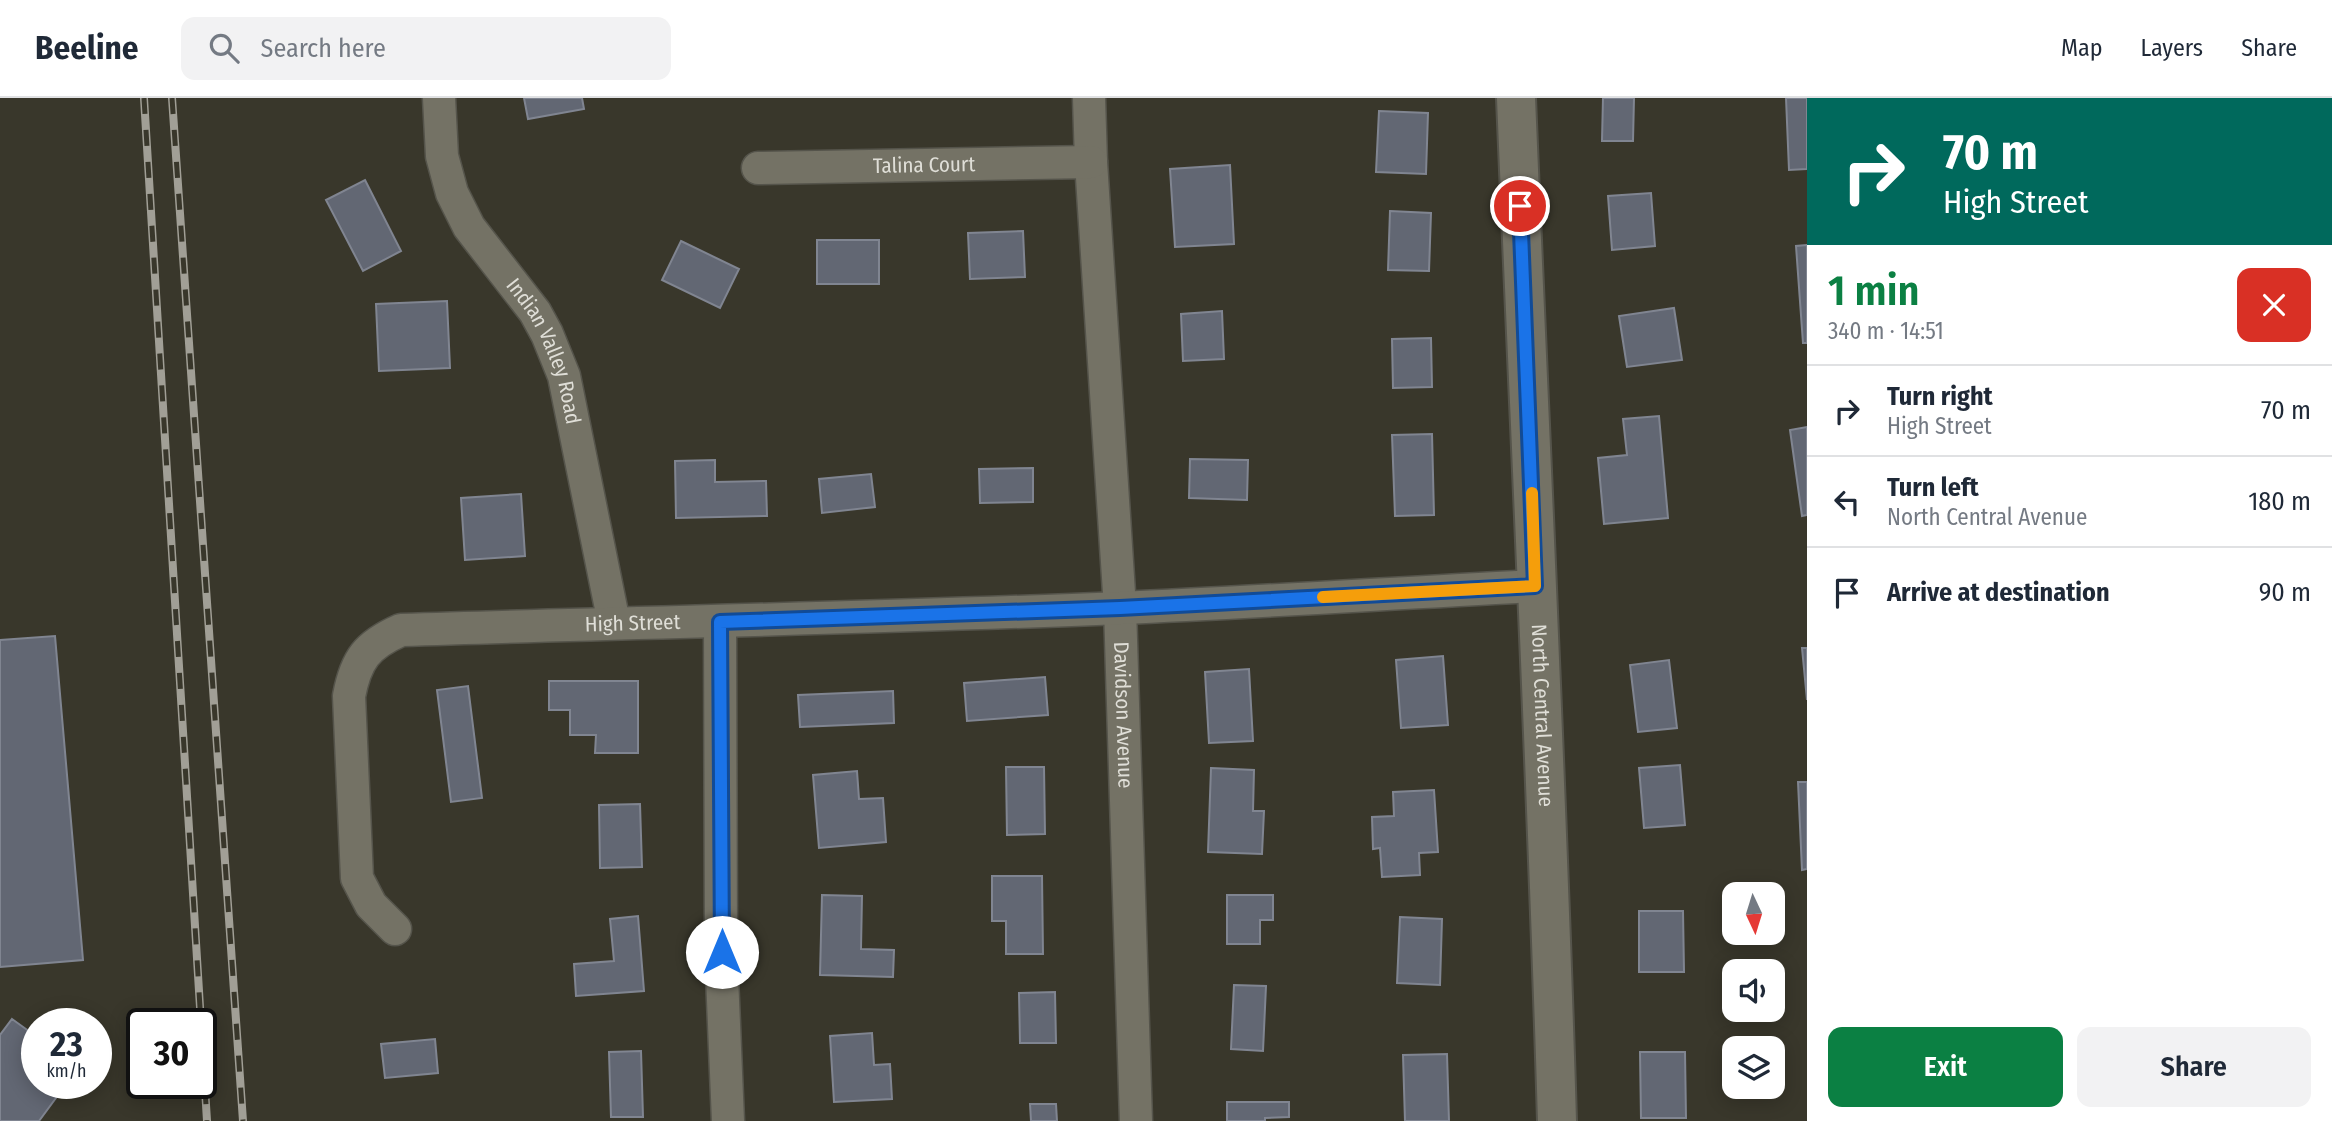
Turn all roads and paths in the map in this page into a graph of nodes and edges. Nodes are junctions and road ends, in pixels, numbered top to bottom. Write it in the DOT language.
graph roads {
  1 [pos="439,98"];
  2 [pos="1089,98"];
  3 [pos="1516,98"];
  4 [pos="1091,162"];
  5 [pos="758,168"];
  6 [pos="1535,586"];
  7 [pos="1120,608"];
  8 [pos="720,622"];
  9 [pos="614,623"];
  10 [pos="396,929"];
  11 [pos="729,1121"];
  12 [pos="1136,1121"];
  13 [pos="1557,1121"];
  1 -- 9 [label="street, Indian Valley Road"];
  2 -- 4 [label="street, Davidson Avenue"];
  3 -- 6 [label="main road, North Central Avenue"];
  4 -- 5 [label="street, Talina Court"];
  4 -- 7 [label="street, Davidson Avenue"];
  6 -- 7 [label="street, High Street"];
  6 -- 13 [label="main road, North Central Avenue"];
  7 -- 8 [label="street, High Street"];
  7 -- 12 [label="street, Davidson Avenue"];
  8 -- 9 [label="street, High Street"];
  8 -- 11 [label="street"];
  9 -- 10 [label="street, High Street"];
}
